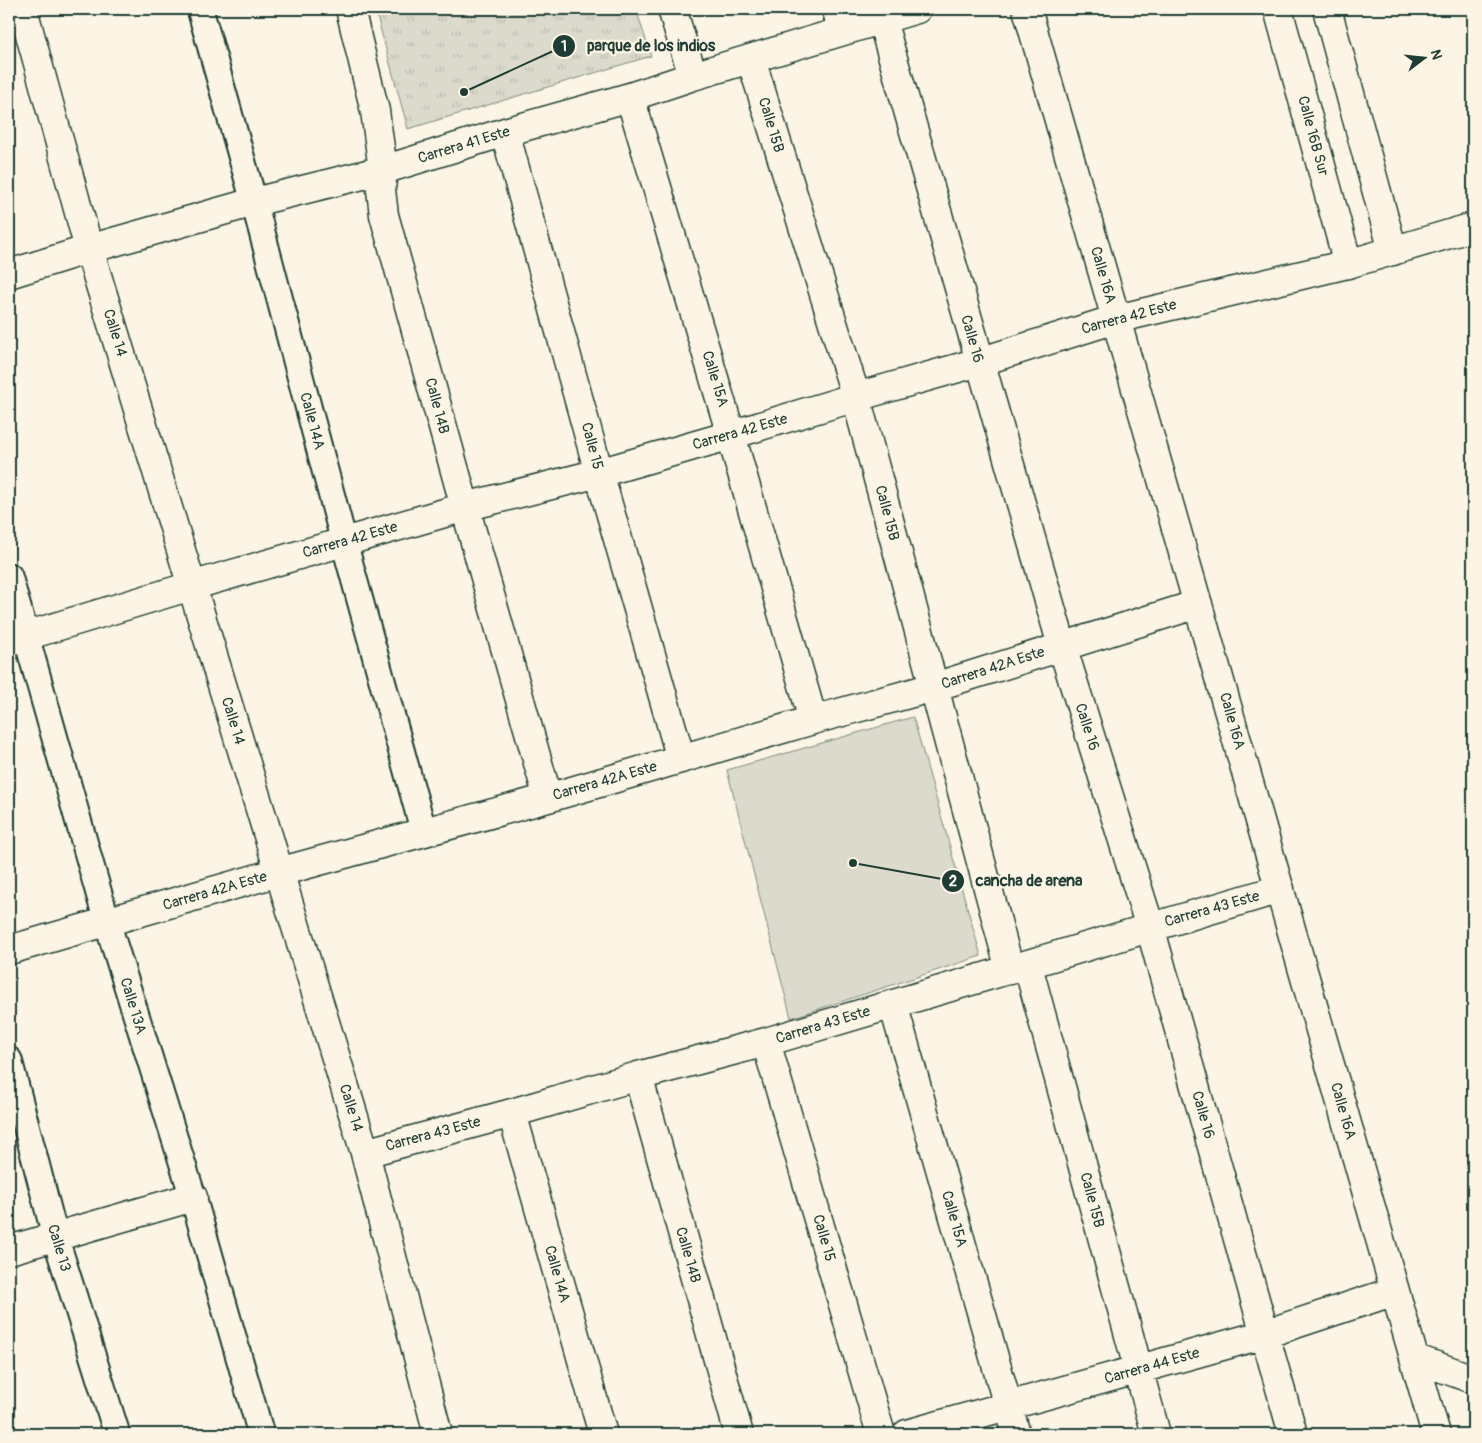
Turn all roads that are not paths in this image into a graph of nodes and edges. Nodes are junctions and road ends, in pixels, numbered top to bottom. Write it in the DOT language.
graph roads {
  1 [pos="23,9"];
  2 [pos="200,9"];
  3 [pos="350,9"];
  4 [pos="672,9"];
  5 [pos="916,9"];
  6 [pos="1027,9"];
  7 [pos="1278,9"];
  8 [pos="1327,9"];
  9 [pos="838,20"];
  10 [pos="882,20"];
  11 [pos="751,60"];
  12 [pos="693,76"];
  13 [pos="630,97"];
  14 [pos="505,132"];
  15 [pos="383,170"];
  16 [pos="254,202"];
  17 [pos="1473,227"];
  18 [pos="88,249"];
  19 [pos="1393,251"];
  20 [pos="1348,264"];
  21 [pos="9,274"];
  22 [pos="1116,319"];
  23 [pos="979,362"];
  24 [pos="856,397"];
  25 [pos="731,435"];
  26 [pos="599,473"];
  27 [pos="465,507"];
  28 [pos="344,542"];
  29 [pos="9,576"];
  30 [pos="191,586"];
  31 [pos="1198,604"];
  32 [pos="17,638"];
  33 [pos="1062,646"];
  34 [pos="934,687"];
  35 [pos="813,720"];
  36 [pos="681,759"];
  37 [pos="548,798"];
  38 [pos="424,833"];
  39 [pos="279,872"];
  40 [pos="1280,889"];
  41 [pos="107,922"];
  42 [pos="1150,928"];
  43 [pos="9,950"];
  44 [pos="1019,968"];
  45 [pos="893,1004"];
  46 [pos="766,1042"];
  47 [pos="9,1060"];
  48 [pos="638,1076"];
  49 [pos="512,1113"];
  50 [pos="365,1153"];
  51 [pos="193,1197"];
  52 [pos="55,1236"];
  53 [pos="9,1250"];
  54 [pos="1395,1291"];
  55 [pos="1265,1334"];
  56 [pos="1414,1358"];
  57 [pos="1138,1370"];
  58 [pos="1473,1378"];
  59 [pos="1008,1406"];
  60 [pos="117,1434"];
  61 [pos="261,1434"];
  62 [pos="438,1434"];
  63 [pos="603,1434"];
  64 [pos="738,1434"];
  65 [pos="881,1434"];
  66 [pos="907,1434"];
  67 [pos="1016,1434"];
  68 [pos="1156,1434"];
  69 [pos="1293,1434"];
  70 [pos="1436,1434"];
  1 -- 18 [label="street, Calle 14"];
  2 -- 16 [label="street, Calle 14A"];
  3 -- 15 [label="street, Calle 14B"];
  4 -- 12 [label="street"];
  5 -- 10 [label="street, Carrera 41 Este"];
  6 -- 22 [label="street, Calle 16A"];
  7 -- 20 [label="street, Calle 16B Sur"];
  8 -- 19 [label="street"];
  9 -- 10 [label="street, Carrera 41 Este"];
  9 -- 11 [label="street, Carrera 41 Este"];
  10 -- 23 [label="street, Calle 16"];
  11 -- 12 [label="street, Carrera 41 Este"];
  11 -- 24 [label="street, Calle 15B"];
  12 -- 13 [label="street, Carrera 41 Este"];
  13 -- 14 [label="street, Carrera 41 Este"];
  13 -- 25 [label="street, Calle 15A"];
  14 -- 15 [label="street, Carrera 41 Este"];
  14 -- 26 [label="street, Calle 15"];
  15 -- 16 [label="street, Carrera 41 Este"];
  15 -- 27 [label="street, Calle 14B"];
  16 -- 18 [label="street, Carrera 41 Este"];
  16 -- 28 [label="street, Calle 14A"];
  17 -- 19 [label="street, Carrera 42 Este"];
  18 -- 21 [label="street, Carrera 41 Este"];
  18 -- 30 [label="street, Calle 14"];
  19 -- 20 [label="street, Carrera 42 Este"];
  20 -- 22 [label="street, Carrera 42 Este"];
  22 -- 23 [label="street, Carrera 42 Este"];
  22 -- 31 [label="street, Calle 16A"];
  23 -- 24 [label="street, Carrera 42 Este"];
  23 -- 33 [label="street, Calle 16"];
  24 -- 25 [label="street, Carrera 42 Este"];
  24 -- 34 [label="street, Calle 15B"];
  25 -- 26 [label="street, Carrera 42 Este"];
  25 -- 35 [label="street, Calle 15A"];
  26 -- 27 [label="street, Carrera 42 Este"];
  26 -- 36 [label="street, Calle 15"];
  27 -- 28 [label="street, Carrera 42 Este"];
  27 -- 37 [label="street, Calle 14B"];
  28 -- 30 [label="street, Carrera 42 Este"];
  28 -- 38 [label="street, Calle 14A"];
  29 -- 32 [label="street, Calle 13A"];
  30 -- 32 [label="street, Carrera 42 Este"];
  30 -- 39 [label="street, Calle 14"];
  31 -- 33 [label="street, Carrera 42A Este"];
  31 -- 40 [label="street, Calle 16A"];
  32 -- 41 [label="street, Calle 13A"];
  33 -- 34 [label="street, Carrera 42A Este"];
  33 -- 42 [label="street, Calle 16"];
  34 -- 35 [label="street, Carrera 42A Este"];
  34 -- 44 [label="street, Calle 15B"];
  35 -- 36 [label="street, Carrera 42A Este"];
  36 -- 37 [label="street, Carrera 42A Este"];
  37 -- 38 [label="street, Carrera 42A Este"];
  38 -- 39 [label="street, Carrera 42A Este"];
  39 -- 41 [label="street, Carrera 42A Este"];
  39 -- 50 [label="street, Calle 14"];
  40 -- 42 [label="street, Carrera 43 Este"];
  40 -- 54 [label="street, Calle 16A"];
  41 -- 43 [label="street, Carrera 42A Este"];
  41 -- 51 [label="street, Calle 13A"];
  42 -- 44 [label="street, Carrera 43 Este"];
  42 -- 55 [label="street, Calle 16"];
  44 -- 45 [label="street, Carrera 43 Este"];
  44 -- 57 [label="street, Calle 15B"];
  45 -- 46 [label="street, Carrera 43 Este"];
  45 -- 59 [label="street, Calle 15A"];
  46 -- 48 [label="street, Carrera 43 Este"];
  46 -- 65 [label="street, Calle 15"];
  47 -- 52 [label="street, Calle 13"];
  48 -- 49 [label="street, Carrera 43 Este"];
  48 -- 64 [label="street, Calle 14B"];
  49 -- 50 [label="street, Carrera 43 Este"];
  49 -- 63 [label="street, Calle 14A"];
  50 -- 62 [label="street, Calle 14"];
  51 -- 52 [label="street"];
  51 -- 61 [label="street, Calle 13A"];
  52 -- 53 [label="street"];
  52 -- 60 [label="street, Calle 13"];
  54 -- 55 [label="street, Carrera 44 Este"];
  54 -- 56 [label="street, Calle 16A"];
  55 -- 57 [label="street, Carrera 44 Este"];
  55 -- 69 [label="street, Calle 16"];
  56 -- 58 [label="street"];
  56 -- 70 [label="street, Calle 16A"];
  57 -- 59 [label="street, Carrera 44 Este"];
  57 -- 68 [label="street, Calle 15B"];
  59 -- 66 [label="street, Carrera 44 Este"];
  59 -- 67 [label="street, Calle 15A"];
}
